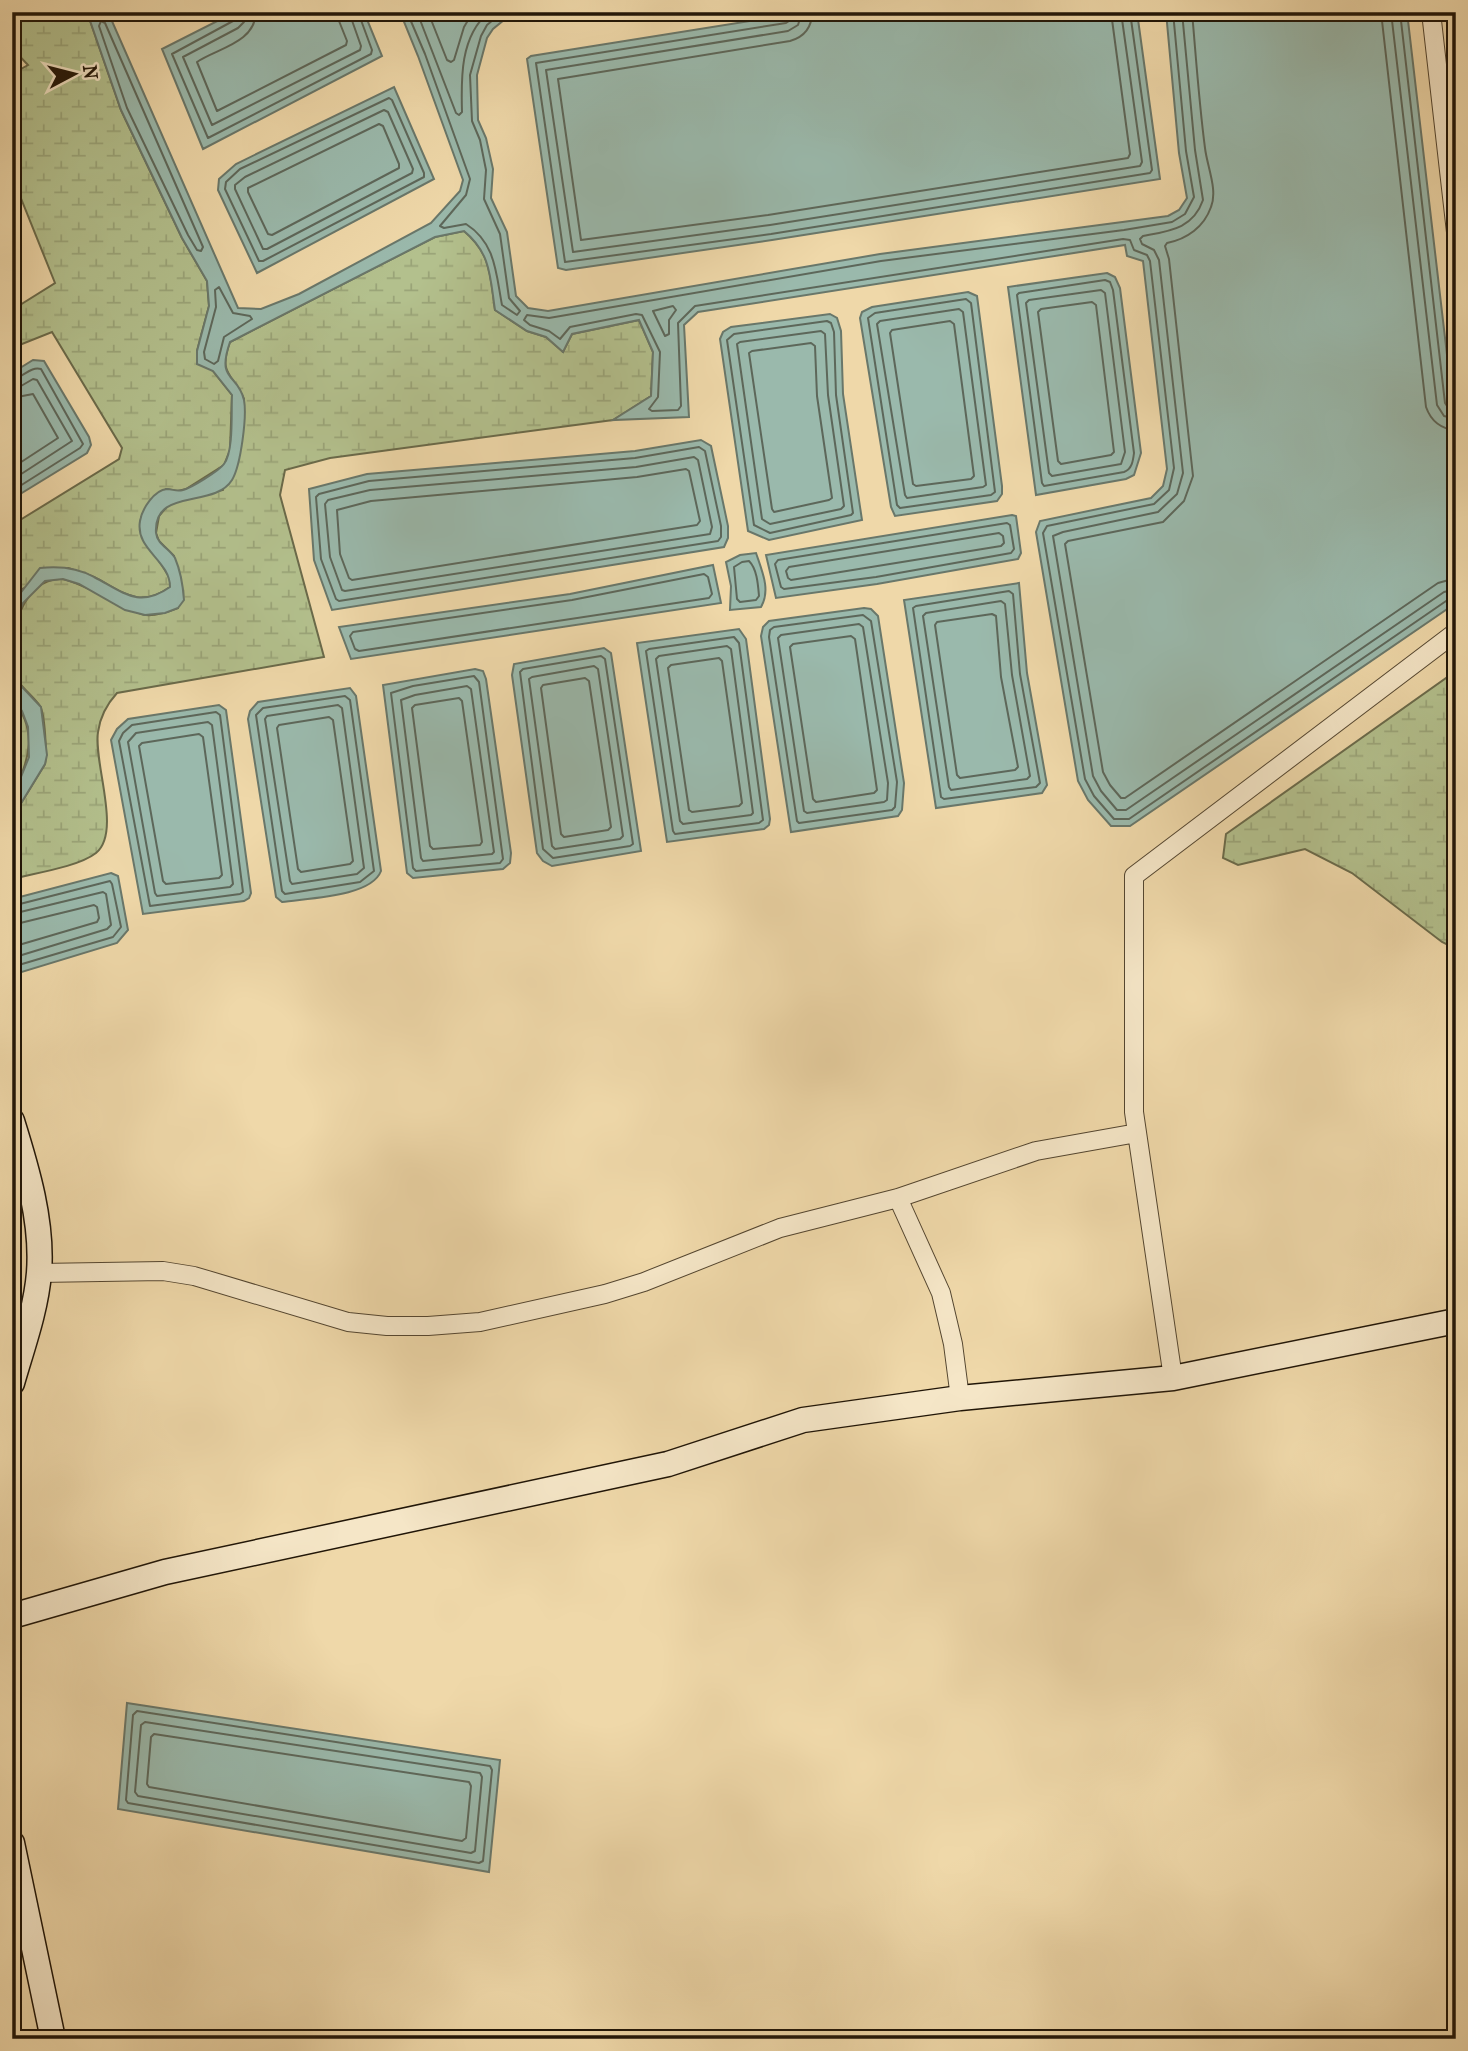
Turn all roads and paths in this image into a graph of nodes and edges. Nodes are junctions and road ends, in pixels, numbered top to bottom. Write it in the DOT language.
graph roads {
  1 [pos="1431,12"];
  2 [pos="1456,232"];
  3 [pos="1456,632"];
  4 [pos="12,1121"];
  5 [pos="1137,1133"];
  6 [pos="898,1198"];
  7 [pos="38,1273"];
  8 [pos="1456,1321"];
  9 [pos="1173,1378"];
  10 [pos="12,1383"];
  11 [pos="960,1398"];
  12 [pos="12,1616"];
  13 [pos="12,1843"];
  14 [pos="53,2039"];
  1 -- 2 [label="street"];
  3 -- 5 [label="street"];
  4 -- 7 [label="street"];
  5 -- 6 [label="street"];
  5 -- 9 [label="street"];
  6 -- 7 [label="street"];
  6 -- 11 [label="street"];
  7 -- 10 [label="street"];
  8 -- 9 [label="street"];
  9 -- 11 [label="street"];
  11 -- 12 [label="street"];
  13 -- 14 [label="street"];
}
